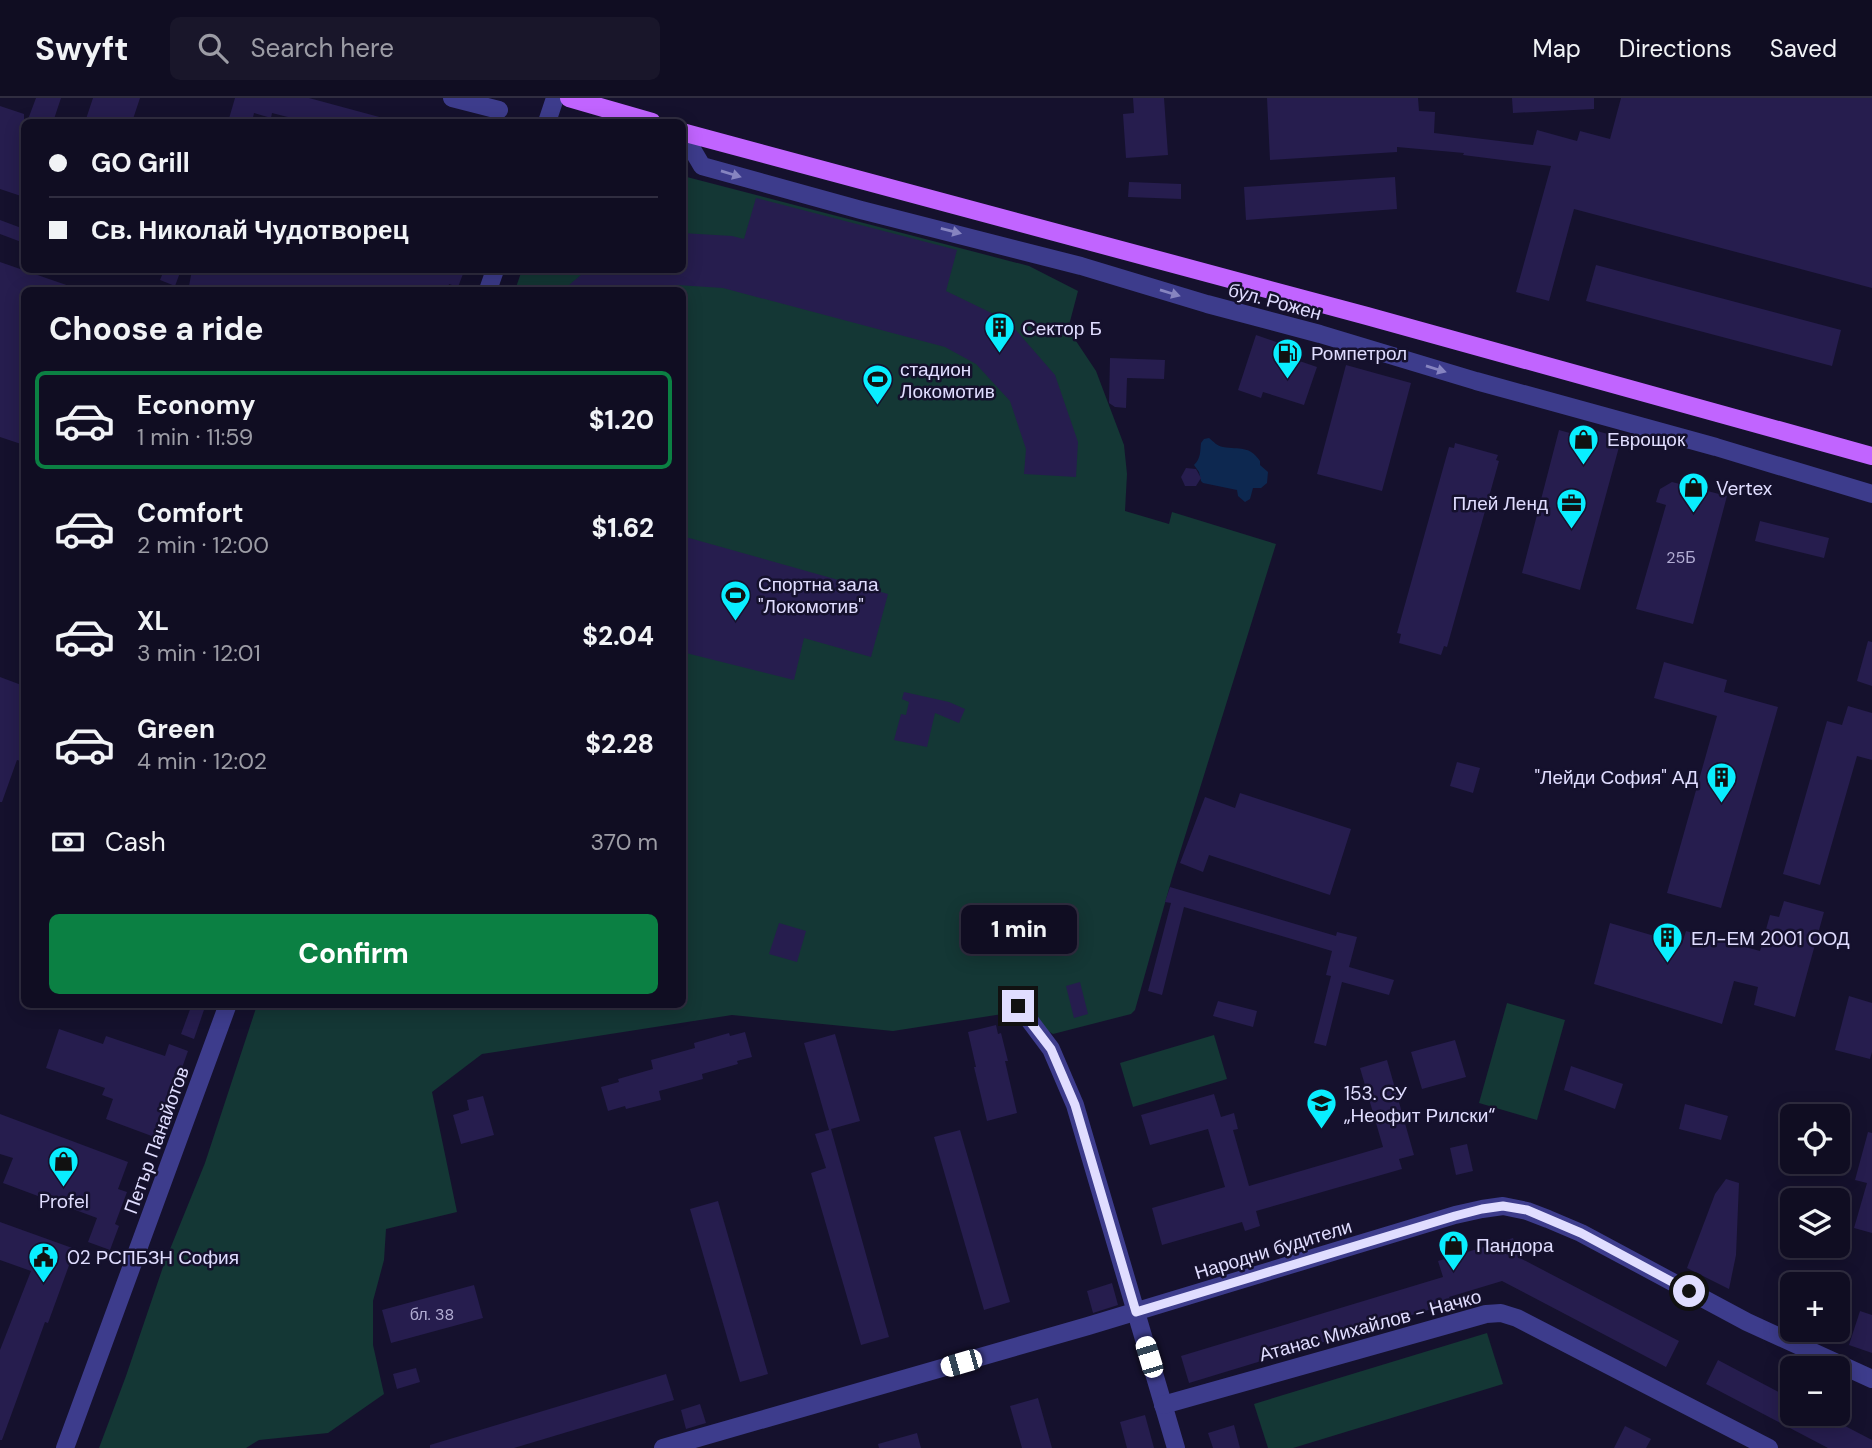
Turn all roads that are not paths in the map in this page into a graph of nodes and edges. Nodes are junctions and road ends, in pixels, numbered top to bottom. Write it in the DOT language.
graph roads {
  1 [pos="452,98"];
  2 [pos="555,98"];
  3 [pos="569,98"];
  4 [pos="499,110"];
  5 [pos="548,119"];
  6 [pos="642,119"];
  7 [pos="686,133"];
  8 [pos="686,139"];
  9 [pos="1872,456"];
  10 [pos="1872,494"];
  11 [pos="1018,1006"];
  12 [pos="227,1008"];
  13 [pos="1136,1312"];
  14 [pos="1872,1379"];
  15 [pos="1163,1405"];
  16 [pos="65,1448"];
  17 [pos="663,1448"];
  18 [pos="1176,1448"];
  19 [pos="1769,1448"];
  1 -- 4 [label="street"];
  2 -- 5 [label="street"];
  3 -- 6 [label="main road"];
  7 -- 9 [label="main road, бул. Рожен"];
  8 -- 10 [label="street, бул. Рожен, one-way"];
  11 -- 13 [label="street"];
  12 -- 16 [label="street, Петър Панайотов"];
  13 -- 14 [label="street, Народни будители"];
  13 -- 15 [label="street"];
  13 -- 17 [label="street, Народни будители"];
  15 -- 18 [label="street"];
  15 -- 19 [label="street, Атанас Михайлов - Начко"];
}
